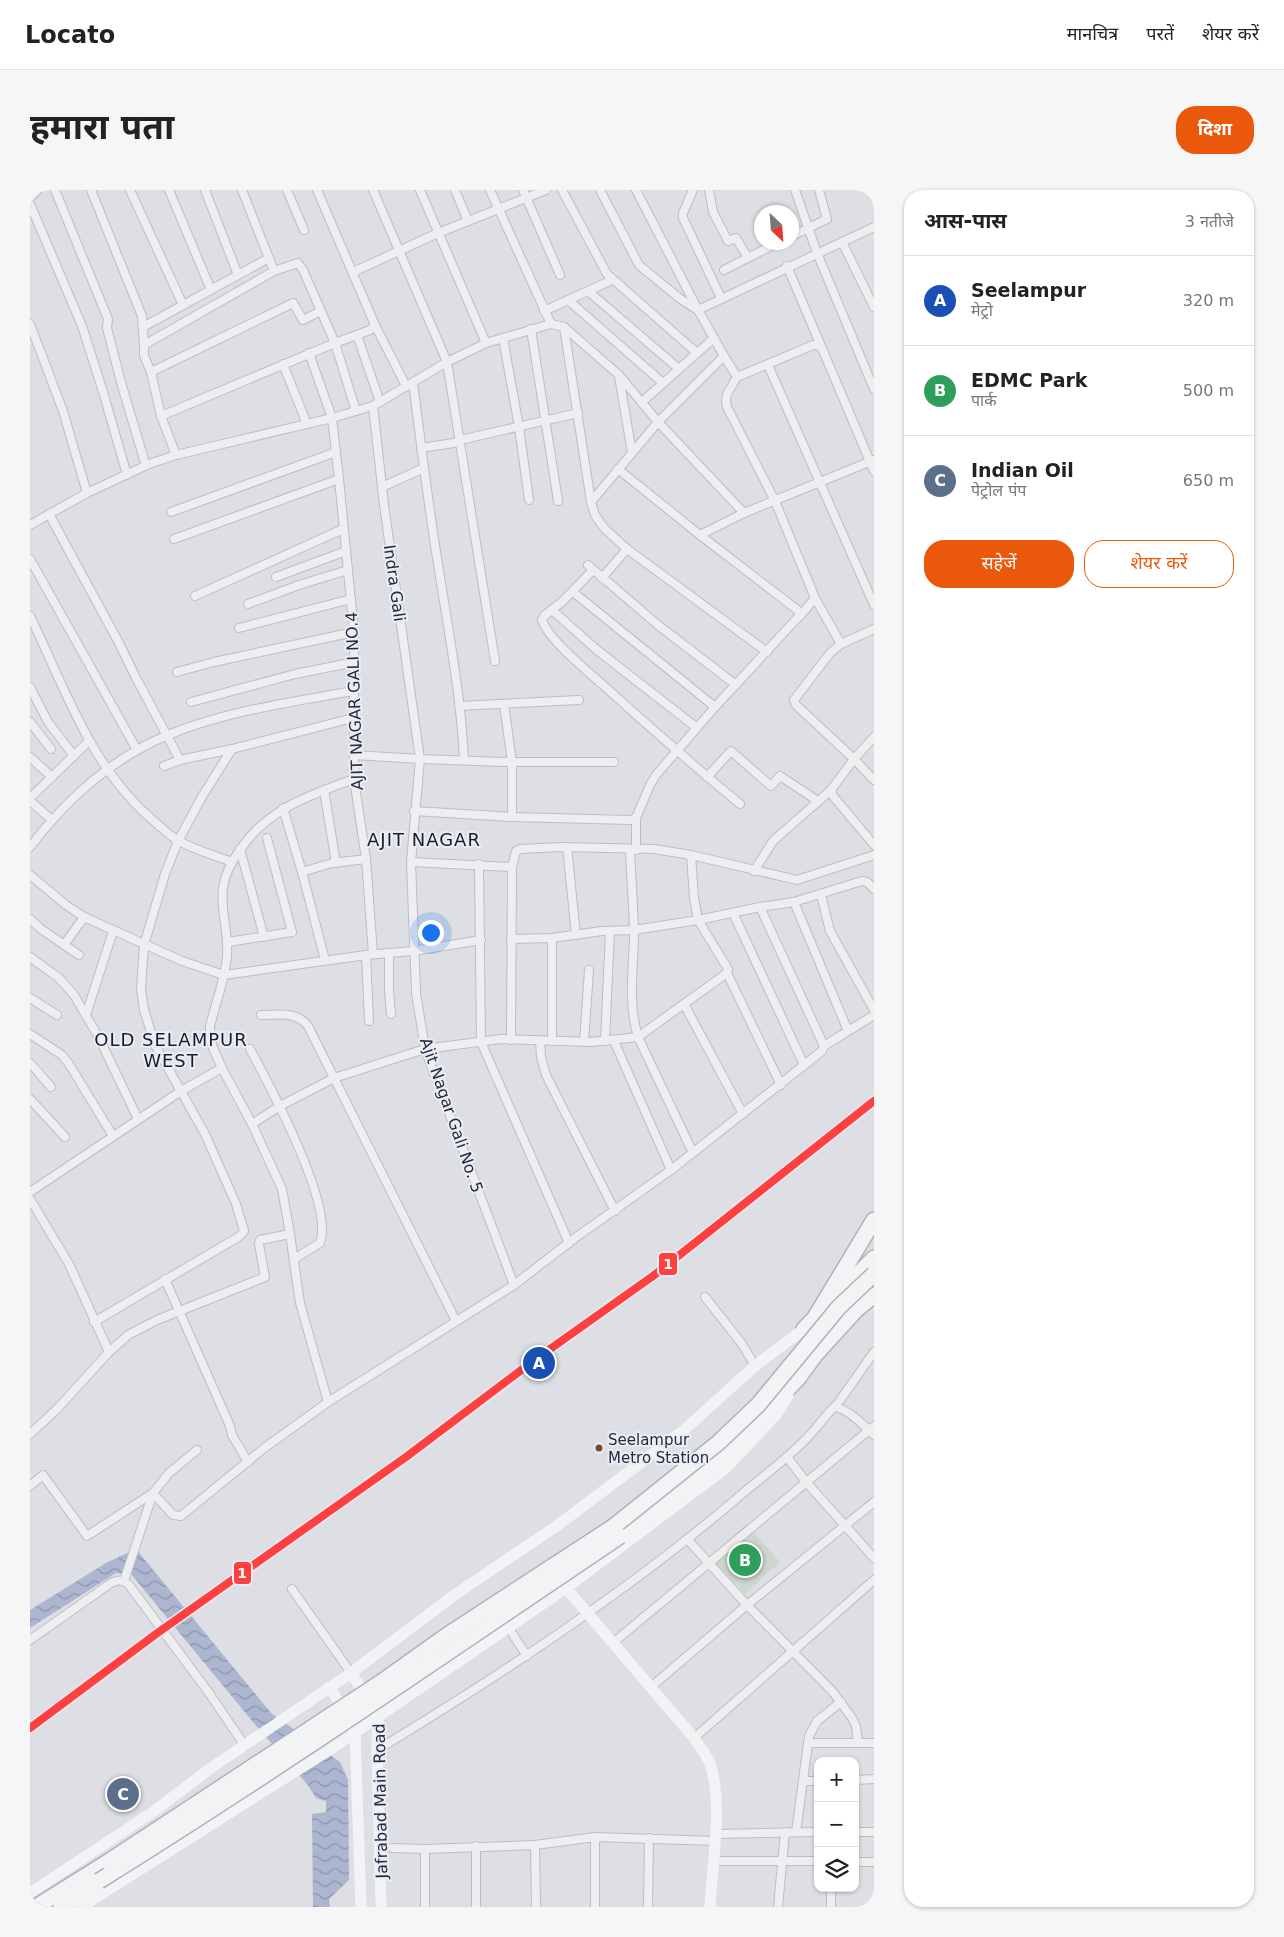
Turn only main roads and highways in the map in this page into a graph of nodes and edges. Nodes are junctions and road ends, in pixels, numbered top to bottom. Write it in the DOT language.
graph roads {
  1 [pos="874,1220"];
  2 [pos="874,1258"];
  3 [pos="874,1274"];
  4 [pos="874,1295"];
  5 [pos="816,1316"];
  6 [pos="804,1329"];
  7 [pos="799,1377"];
  8 [pos="566,1588"];
  9 [pos="352,1673"];
  10 [pos="330,1687"];
  11 [pos="378,1716"];
  12 [pos="355,1733"];
  13 [pos="30,1893"];
  14 [pos="36,1907"];
  15 [pos="61,1907"];
  16 [pos="81,1907"];
  17 [pos="361,1907"];
  18 [pos="381,1907"];
  19 [pos="710,1907"];
  1 -- 5 [label="highway"];
  2 -- 5 [label="highway"];
  3 -- 14 [label="highway, bridge"];
  4 -- 7 [label="highway"];
  5 -- 6 [label="highway"];
  6 -- 9 [label="main road"];
  7 -- 8 [label="main road"];
  7 -- 15 [label="highway, bridge"];
  8 -- 11 [label="main road"];
  8 -- 19 [label="main road"];
  9 -- 10 [label="main road"];
  9 -- 11 [label="main road, Jafrabad Main Road"];
  10 -- 12 [label="main road, Jafrabad Main Road"];
  10 -- 13 [label="main road"];
  11 -- 12 [label="main road"];
  11 -- 18 [label="main road, Jafrabad Main Road"];
  12 -- 16 [label="main road"];
  12 -- 17 [label="main road, Jafrabad Main Road"];
}
